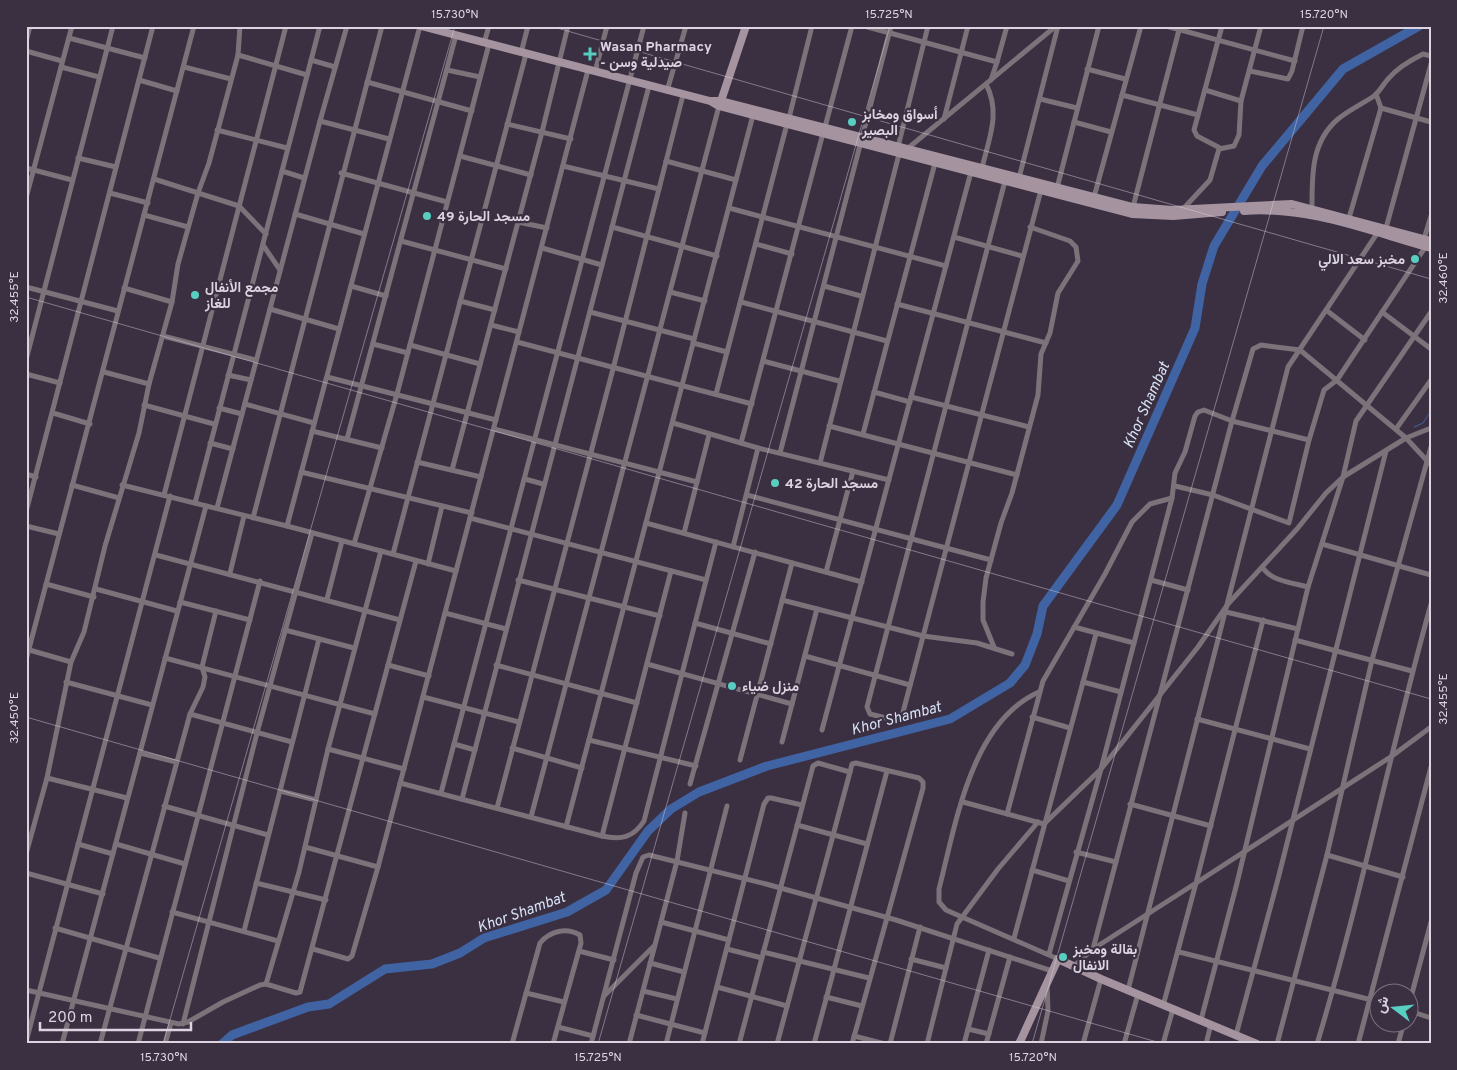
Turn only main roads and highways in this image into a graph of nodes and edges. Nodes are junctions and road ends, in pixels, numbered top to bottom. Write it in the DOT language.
graph roads {
  1 [pos="420,26"];
  2 [pos="746,26"];
  3 [pos="448,29"];
  4 [pos="720,104"];
  5 [pos="788,121"];
  6 [pos="901,150"];
  7 [pos="1265,207"];
  8 [pos="1223,210"];
  9 [pos="1428,243"];
  10 [pos="1247,1042"];
  11 [pos="1019,1044"];
  12 [pos="1257,1044"];
  1 -- 3 [label="main road"];
  2 -- 4 [label="main road"];
  3 -- 4 [label="main road"];
  4 -- 5 [label="main road"];
  4 -- 5 [label="main road"];
  5 -- 6 [label="main road"];
  6 -- 8 [label="main road"];
  6 -- 8 [label="main road"];
  7 -- 8 [label="main road"];
  7 -- 9 [label="main road"];
  7 -- 9 [label="main road"];
  10 -- 11 [label="main road"];
  10 -- 12 [label="main road"];
}
